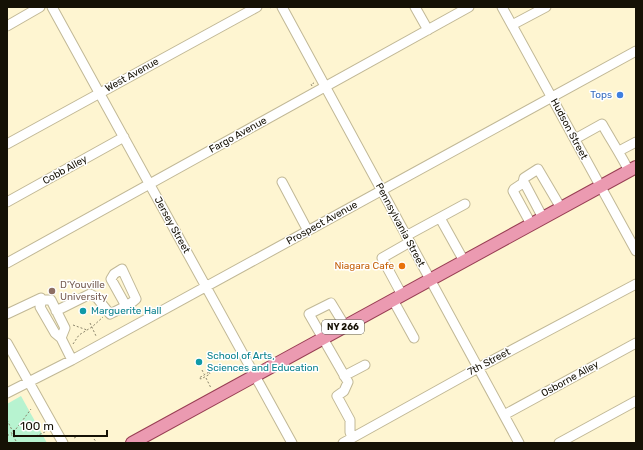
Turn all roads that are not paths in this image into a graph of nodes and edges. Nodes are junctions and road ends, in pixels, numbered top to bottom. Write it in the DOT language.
graph roads {
  1 [pos="40,7"];
  2 [pos="52,7"];
  3 [pos="257,7"];
  4 [pos="282,7"];
  5 [pos="415,7"];
  6 [pos="469,7"];
  7 [pos="502,7"];
  8 [pos="546,7"];
  9 [pos="512,25"];
  10 [pos="7,26"];
  11 [pos="428,30"];
  12 [pos="636,51"];
  13 [pos="326,87"];
  14 [pos="99,93"];
  15 [pos="552,97"];
  16 [pos="124,137"];
  17 [pos="575,139"];
  18 [pos="636,142"];
  19 [pos="7,144"];
  20 [pos="619,151"];
  21 [pos="633,169"];
  22 [pos="282,182"];
  23 [pos="524,183"];
  24 [pos="150,185"];
  25 [pos="600,186"];
  26 [pos="382,190"];
  27 [pos="7,202"];
  28 [pos="465,204"];
  29 [pos="561,208"];
  30 [pos="440,218"];
  31 [pos="543,218"];
  32 [pos="531,224"];
  33 [pos="308,231"];
  34 [pos="408,239"];
  35 [pos="636,251"];
  36 [pos="464,262"];
  37 [pos="7,263"];
  38 [pos="430,280"];
  39 [pos="636,284"];
  40 [pos="206,287"];
  41 [pos="397,298"];
  42 [pos="42,300"];
  43 [pos="126,306"];
  44 [pos="56,311"];
  45 [pos="7,314"];
  46 [pos="345,326"];
  47 [pos="62,338"];
  48 [pos="323,338"];
  49 [pos="414,338"];
  50 [pos="7,343"];
  51 [pos="636,343"];
  52 [pos="72,360"];
  53 [pos="365,365"];
  54 [pos="478,368"];
  55 [pos="255,376"];
  56 [pos="344,376"];
  57 [pos="28,382"];
  58 [pos="7,393"];
  59 [pos="636,401"];
  60 [pos="504,415"];
  61 [pos="352,438"];
  62 [pos="63,443"];
  63 [pos="132,443"];
  64 [pos="292,443"];
  65 [pos="344,443"];
  66 [pos="519,443"];
  67 [pos="559,443"];
  1 -- 10 [label="street"];
  2 -- 14 [label="street, Jersey Street"];
  3 -- 14 [label="street, West Avenue"];
  4 -- 13 [label="street, Pennsylvania Street"];
  5 -- 11 [label="street"];
  6 -- 11 [label="street, Fargo Avenue"];
  7 -- 9 [label="street, Hudson Street"];
  8 -- 9 [label="street"];
  9 -- 15 [label="street, Hudson Street"];
  11 -- 13 [label="street, Fargo Avenue"];
  12 -- 15 [label="street, Prospect Avenue"];
  13 -- 24 [label="street, Fargo Avenue"];
  13 -- 26 [label="street, Pennsylvania Street"];
  14 -- 16 [label="street, Jersey Street"];
  14 -- 19 [label="street, West Avenue"];
  15 -- 17 [label="street, Hudson Street"];
  15 -- 26 [label="street, Prospect Avenue"];
  16 -- 24 [label="street, Jersey Street"];
  16 -- 27 [label="street, Cobb Alley"];
  17 -- 20 [label="street"];
  17 -- 25 [label="street, Hudson Street"];
  18 -- 20 [label="street"];
  20 -- 21 [label="street"];
  21 -- 25 [label="main road, NY 266"];
  22 -- 33 [label="street"];
  23 -- 29 [label="street"];
  23 -- 31 [label="street"];
  23 -- 32 [label="street"];
  24 -- 37 [label="street, Fargo Avenue"];
  24 -- 40 [label="street, Jersey Street"];
  25 -- 29 [label="main road, NY 266"];
  25 -- 35 [label="street, Hudson Street"];
  26 -- 33 [label="street, Prospect Avenue"];
  26 -- 34 [label="street, Pennsylvania Street"];
  28 -- 30 [label="street"];
  29 -- 31 [label="main road, NY 266"];
  30 -- 34 [label="street"];
  30 -- 36 [label="street"];
  31 -- 32 [label="main road, NY 266"];
  32 -- 36 [label="main road, NY 266"];
  33 -- 40 [label="street, Prospect Avenue"];
  34 -- 38 [label="street, Pennsylvania Street"];
  34 -- 41 [label="street"];
  36 -- 38 [label="main road, NY 266"];
  38 -- 41 [label="main road, NY 266"];
  38 -- 54 [label="street, Pennsylvania Street"];
  39 -- 54 [label="street, 7th Street"];
  40 -- 52 [label="street, Prospect Avenue"];
  40 -- 55 [label="street, Jersey Street"];
  41 -- 46 [label="main road, NY 266"];
  41 -- 49 [label="street"];
  42 -- 44 [label="street"];
  42 -- 45 [label="street"];
  42 -- 47 [label="street"];
  43 -- 44 [label="street"];
  44 -- 47 [label="street"];
  46 -- 48 [label="main road, NY 266"];
  46 -- 48 [label="street"];
  47 -- 52 [label="street"];
  48 -- 55 [label="main road, NY 266"];
  48 -- 56 [label="street"];
  50 -- 57 [label="street"];
  51 -- 60 [label="street, Osborne Alley"];
  52 -- 57 [label="street, Prospect Avenue"];
  53 -- 56 [label="street"];
  54 -- 60 [label="street, Pennsylvania Street"];
  54 -- 61 [label="street, 7th Street"];
  55 -- 63 [label="main road, NY 266"];
  55 -- 64 [label="street, Jersey Street"];
  56 -- 61 [label="street"];
  57 -- 58 [label="street, Prospect Avenue"];
  57 -- 62 [label="street"];
  59 -- 67 [label="street"];
  60 -- 66 [label="street, Pennsylvania Street"];
  61 -- 65 [label="street, 7th Street"];
}
